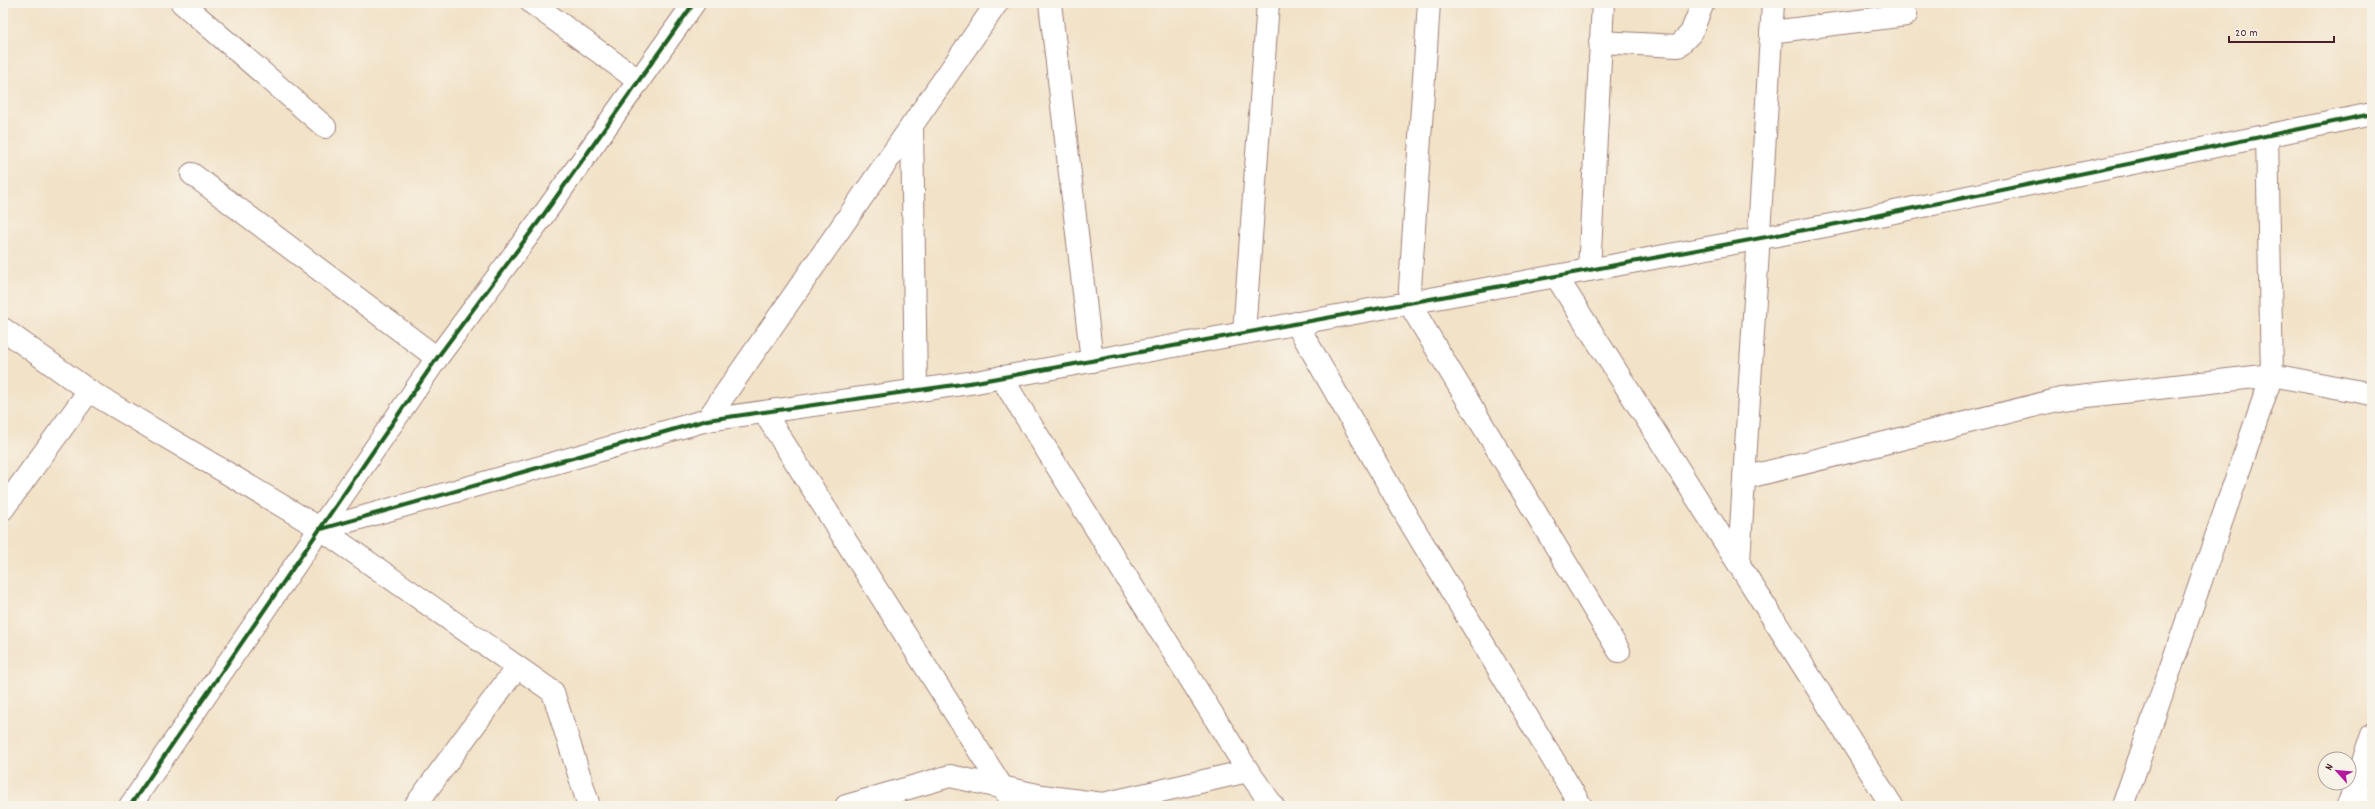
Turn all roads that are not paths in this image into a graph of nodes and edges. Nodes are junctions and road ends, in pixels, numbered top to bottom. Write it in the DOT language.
graph roads {
  1 [pos="182,3"];
  2 [pos="532,3"];
  3 [pos="694,3"];
  4 [pos="997,3"];
  5 [pos="1050,3"];
  6 [pos="1268,3"];
  7 [pos="1429,3"];
  8 [pos="1603,3"];
  9 [pos="1703,3"];
  10 [pos="1773,3"];
  11 [pos="1906,15"];
  12 [pos="1771,32"];
  13 [pos="1600,42"];
  14 [pos="639,81"];
  15 [pos="2372,114"];
  16 [pos="912,125"];
  17 [pos="325,127"];
  18 [pos="2267,136"];
  19 [pos="192,174"];
  20 [pos="1757,239"];
  21 [pos="1589,270"];
  22 [pos="1556,276"];
  23 [pos="1409,303"];
  24 [pos="1296,323"];
  25 [pos="3,329"];
  26 [pos="1244,333"];
  27 [pos="437,358"];
  28 [pos="1092,361"];
  29 [pos="2272,375"];
  30 [pos="1001,377"];
  31 [pos="916,390"];
  32 [pos="89,391"];
  33 [pos="2372,394"];
  34 [pos="764,412"];
  35 [pos="707,420"];
  36 [pos="1744,478"];
  37 [pos="3,509"];
  38 [pos="321,529"];
  39 [pos="1739,562"];
  40 [pos="1619,651"];
  41 [pos="517,667"];
  42 [pos="2372,735"];
  43 [pos="1248,771"];
  44 [pos="1002,787"];
  45 [pos="2372,794"];
  46 [pos="2349,804"];
  47 [pos="130,806"];
  48 [pos="415,806"];
  49 [pos="589,806"];
  50 [pos="846,806"];
  51 [pos="1016,806"];
  52 [pos="1273,806"];
  53 [pos="1581,806"];
  54 [pos="1892,806"];
  55 [pos="2123,806"];
  1 -- 17 [label="street"];
  2 -- 14 [label="street"];
  3 -- 14 [label="street"];
  4 -- 16 [label="street"];
  5 -- 28 [label="street"];
  6 -- 26 [label="street"];
  7 -- 23 [label="street"];
  8 -- 13 [label="street"];
  9 -- 13 [label="street"];
  10 -- 12 [label="street"];
  11 -- 12 [label="street"];
  12 -- 20 [label="street"];
  13 -- 21 [label="street"];
  14 -- 27 [label="street"];
  15 -- 18 [label="street"];
  16 -- 31 [label="street"];
  16 -- 35 [label="street"];
  18 -- 20 [label="street"];
  18 -- 29 [label="street"];
  19 -- 27 [label="street"];
  20 -- 21 [label="street"];
  20 -- 36 [label="street"];
  21 -- 22 [label="street"];
  22 -- 23 [label="street"];
  22 -- 39 [label="street"];
  23 -- 24 [label="street"];
  23 -- 40 [label="street"];
  24 -- 26 [label="street"];
  24 -- 53 [label="street"];
  25 -- 32 [label="street"];
  26 -- 28 [label="street"];
  27 -- 38 [label="street"];
  28 -- 30 [label="street"];
  29 -- 33 [label="street"];
  29 -- 36 [label="street"];
  29 -- 55 [label="street"];
  30 -- 31 [label="street"];
  30 -- 43 [label="street"];
  31 -- 34 [label="street"];
  32 -- 37 [label="street"];
  32 -- 38 [label="street"];
  34 -- 35 [label="street"];
  34 -- 44 [label="street"];
  35 -- 38 [label="street"];
  36 -- 39 [label="street"];
  38 -- 41 [label="street"];
  38 -- 47 [label="street"];
  39 -- 54 [label="street"];
  41 -- 48 [label="street"];
  41 -- 49 [label="street"];
  42 -- 46 [label="street"];
  43 -- 44 [label="street"];
  43 -- 52 [label="street"];
  44 -- 50 [label="street"];
  44 -- 51 [label="street"];
  45 -- 46 [label="street"];
}
